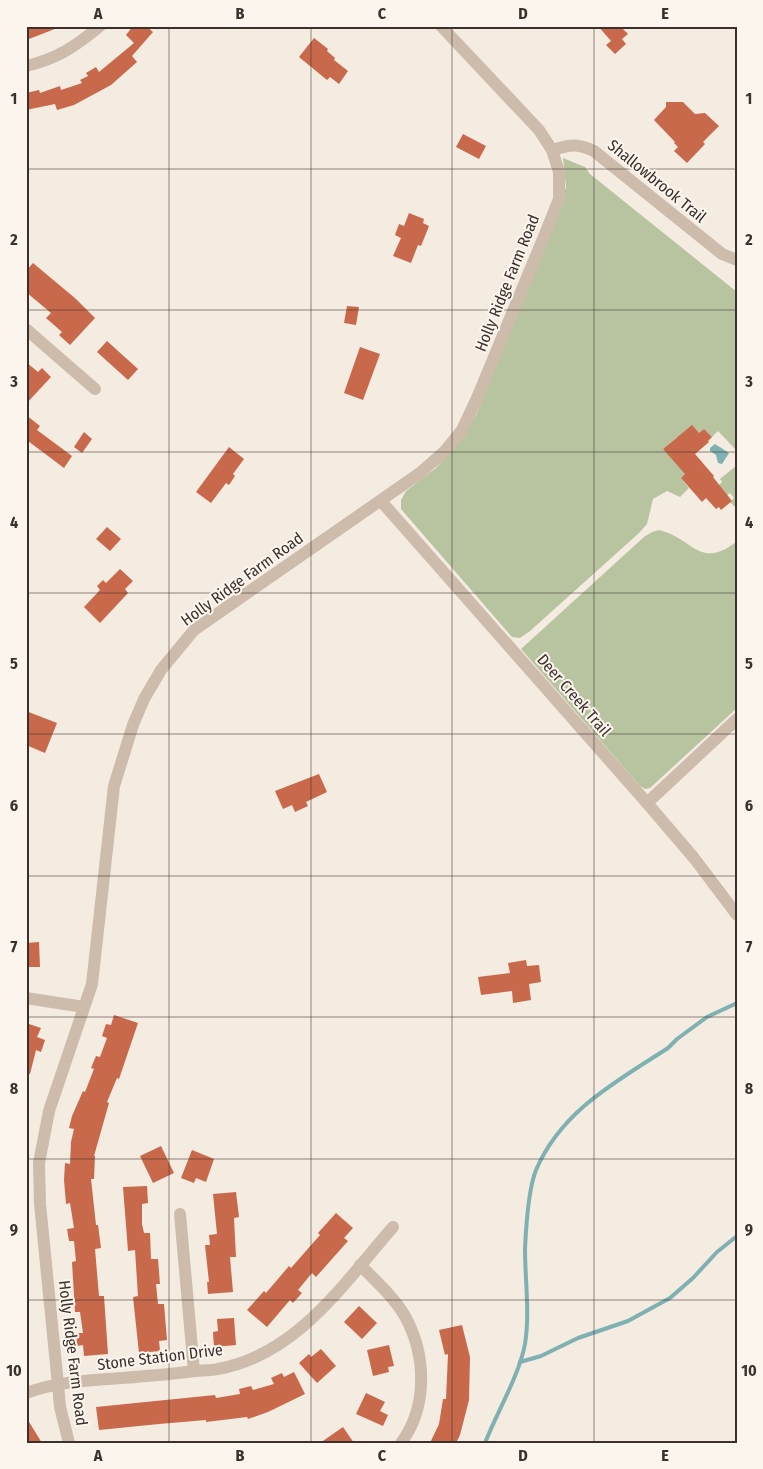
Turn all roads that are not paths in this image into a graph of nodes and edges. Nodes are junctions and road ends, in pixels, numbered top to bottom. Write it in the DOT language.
graph roads {
  1 [pos="100,26"];
  2 [pos="441,26"];
  3 [pos="26,66"];
  4 [pos="552,150"];
  5 [pos="737,260"];
  6 [pos="26,329"];
  7 [pos="95,389"];
  8 [pos="381,501"];
  9 [pos="737,719"];
  10 [pos="647,803"];
  11 [pos="737,915"];
  12 [pos="26,998"];
  13 [pos="84,1007"];
  14 [pos="180,1214"];
  15 [pos="393,1227"];
  16 [pos="360,1265"];
  17 [pos="194,1371"];
  18 [pos="58,1385"];
  19 [pos="26,1394"];
  20 [pos="69,1443"];
  21 [pos="401,1443"];
  1 -- 3 [label="street"];
  2 -- 4 [label="street, Holly Ridge Farm Road"];
  4 -- 5 [label="street, Shallowbrook Trail"];
  4 -- 8 [label="street, Holly Ridge Farm Road"];
  6 -- 7 [label="street"];
  8 -- 10 [label="street, Deer Creek Trail"];
  8 -- 13 [label="street, Holly Ridge Farm Road"];
  9 -- 10 [label="street"];
  10 -- 11 [label="street, Deer Creek Trail"];
  12 -- 13 [label="street"];
  13 -- 18 [label="street, Holly Ridge Farm Road"];
  14 -- 17 [label="street"];
  15 -- 16 [label="street, Stone Station Drive"];
  16 -- 17 [label="street, Stone Station Drive"];
  16 -- 21 [label="street"];
  17 -- 18 [label="street, Stone Station Drive"];
  18 -- 19 [label="street, Stone Station Drive"];
  18 -- 20 [label="street, Holly Ridge Farm Road"];
}
